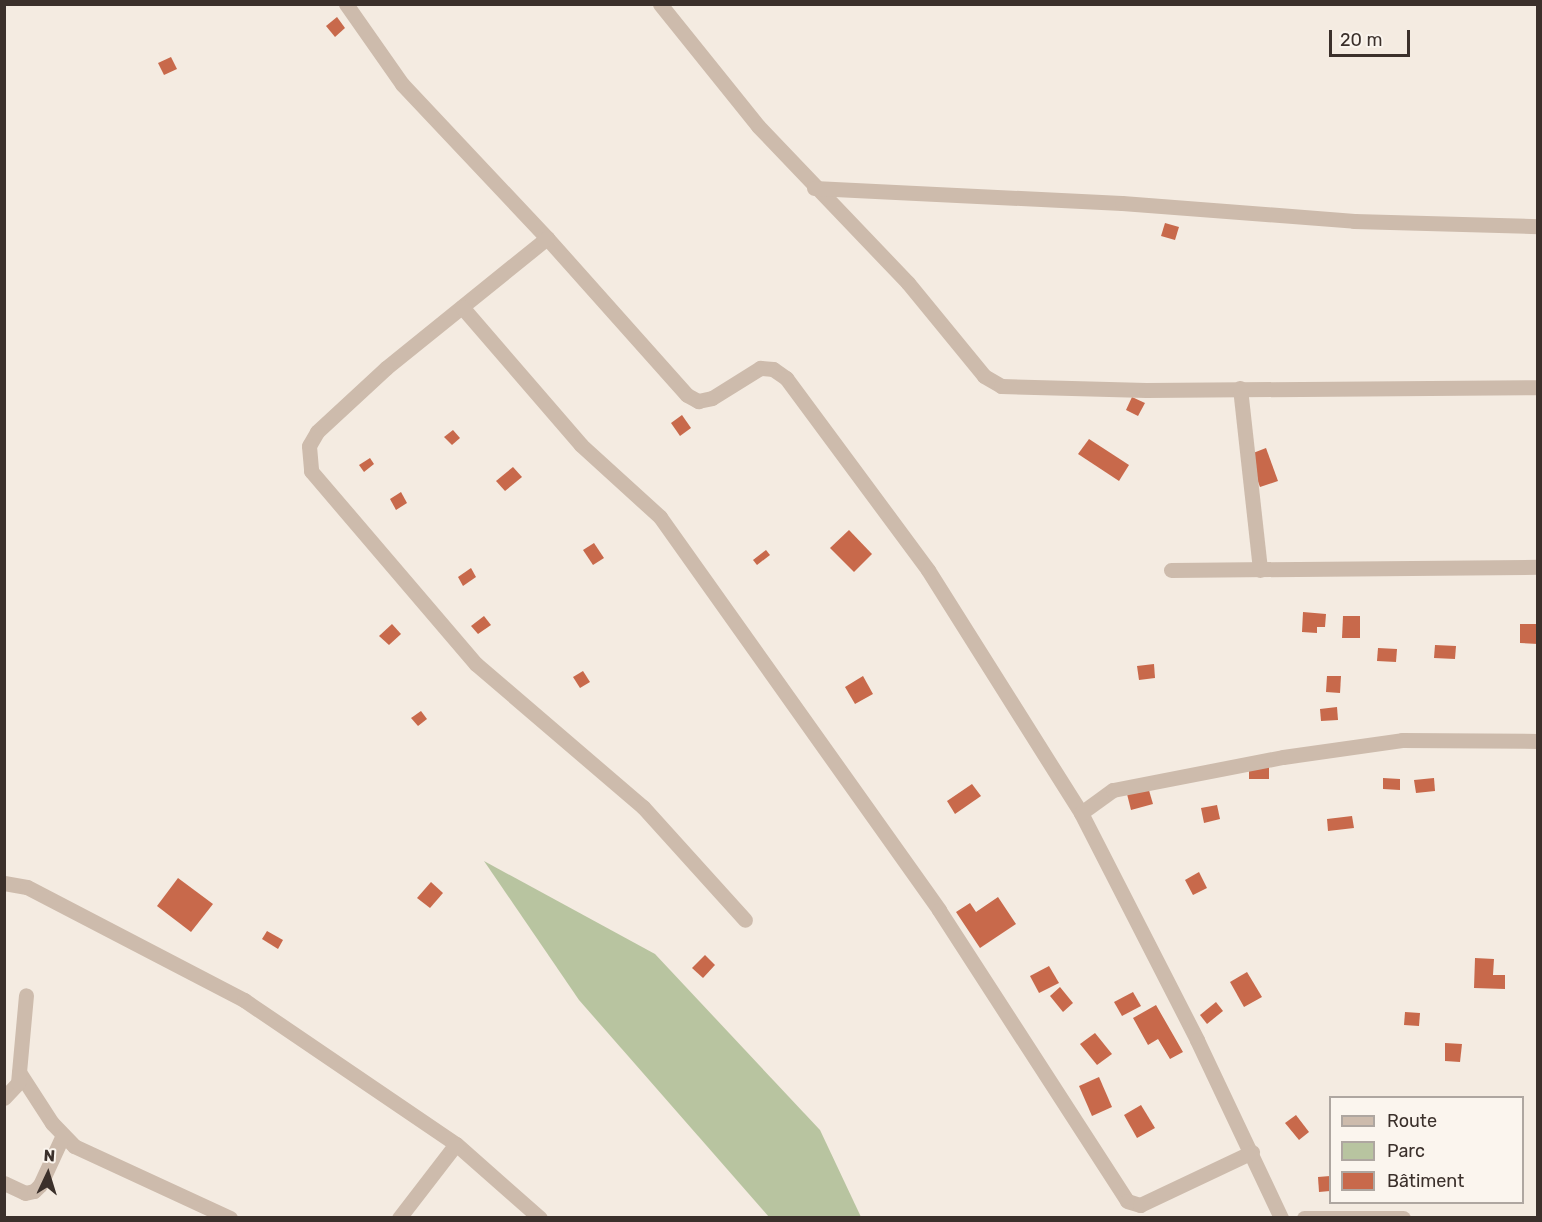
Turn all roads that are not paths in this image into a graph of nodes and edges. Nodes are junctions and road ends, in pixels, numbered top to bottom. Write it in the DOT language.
graph roads {
  1 [pos="346,4"];
  2 [pos="660,4"];
  3 [pos="814,188"];
  4 [pos="1538,226"];
  5 [pos="547,238"];
  6 [pos="462,307"];
  7 [pos="1538,387"];
  8 [pos="1240,388"];
  9 [pos="1538,567"];
  10 [pos="1171,570"];
  11 [pos="1260,570"];
  12 [pos="1538,741"];
  13 [pos="1081,813"];
  14 [pos="4,883"];
  15 [pos="745,920"];
  16 [pos="26,995"];
  17 [pos="19,1072"];
  18 [pos="4,1098"];
  19 [pos="63,1135"];
  20 [pos="456,1144"];
  21 [pos="1252,1152"];
  22 [pos="4,1183"];
  23 [pos="230,1218"];
  24 [pos="399,1218"];
  25 [pos="540,1218"];
  26 [pos="1281,1218"];
  27 [pos="1304,1218"];
  28 [pos="1403,1218"];
  1 -- 5 [label="street"];
  2 -- 3 [label="street"];
  3 -- 4 [label="street"];
  3 -- 8 [label="street"];
  5 -- 6 [label="street"];
  5 -- 13 [label="street"];
  6 -- 15 [label="street"];
  6 -- 21 [label="street"];
  7 -- 8 [label="street"];
  8 -- 11 [label="street"];
  9 -- 11 [label="street"];
  10 -- 11 [label="street"];
  12 -- 13 [label="street"];
  13 -- 21 [label="street"];
  14 -- 20 [label="street"];
  16 -- 17 [label="street"];
  17 -- 18 [label="street"];
  17 -- 19 [label="street"];
  19 -- 22 [label="street"];
  19 -- 23 [label="street"];
  20 -- 24 [label="street"];
  20 -- 25 [label="street"];
  21 -- 26 [label="street"];
  27 -- 28 [label="street"];
}
